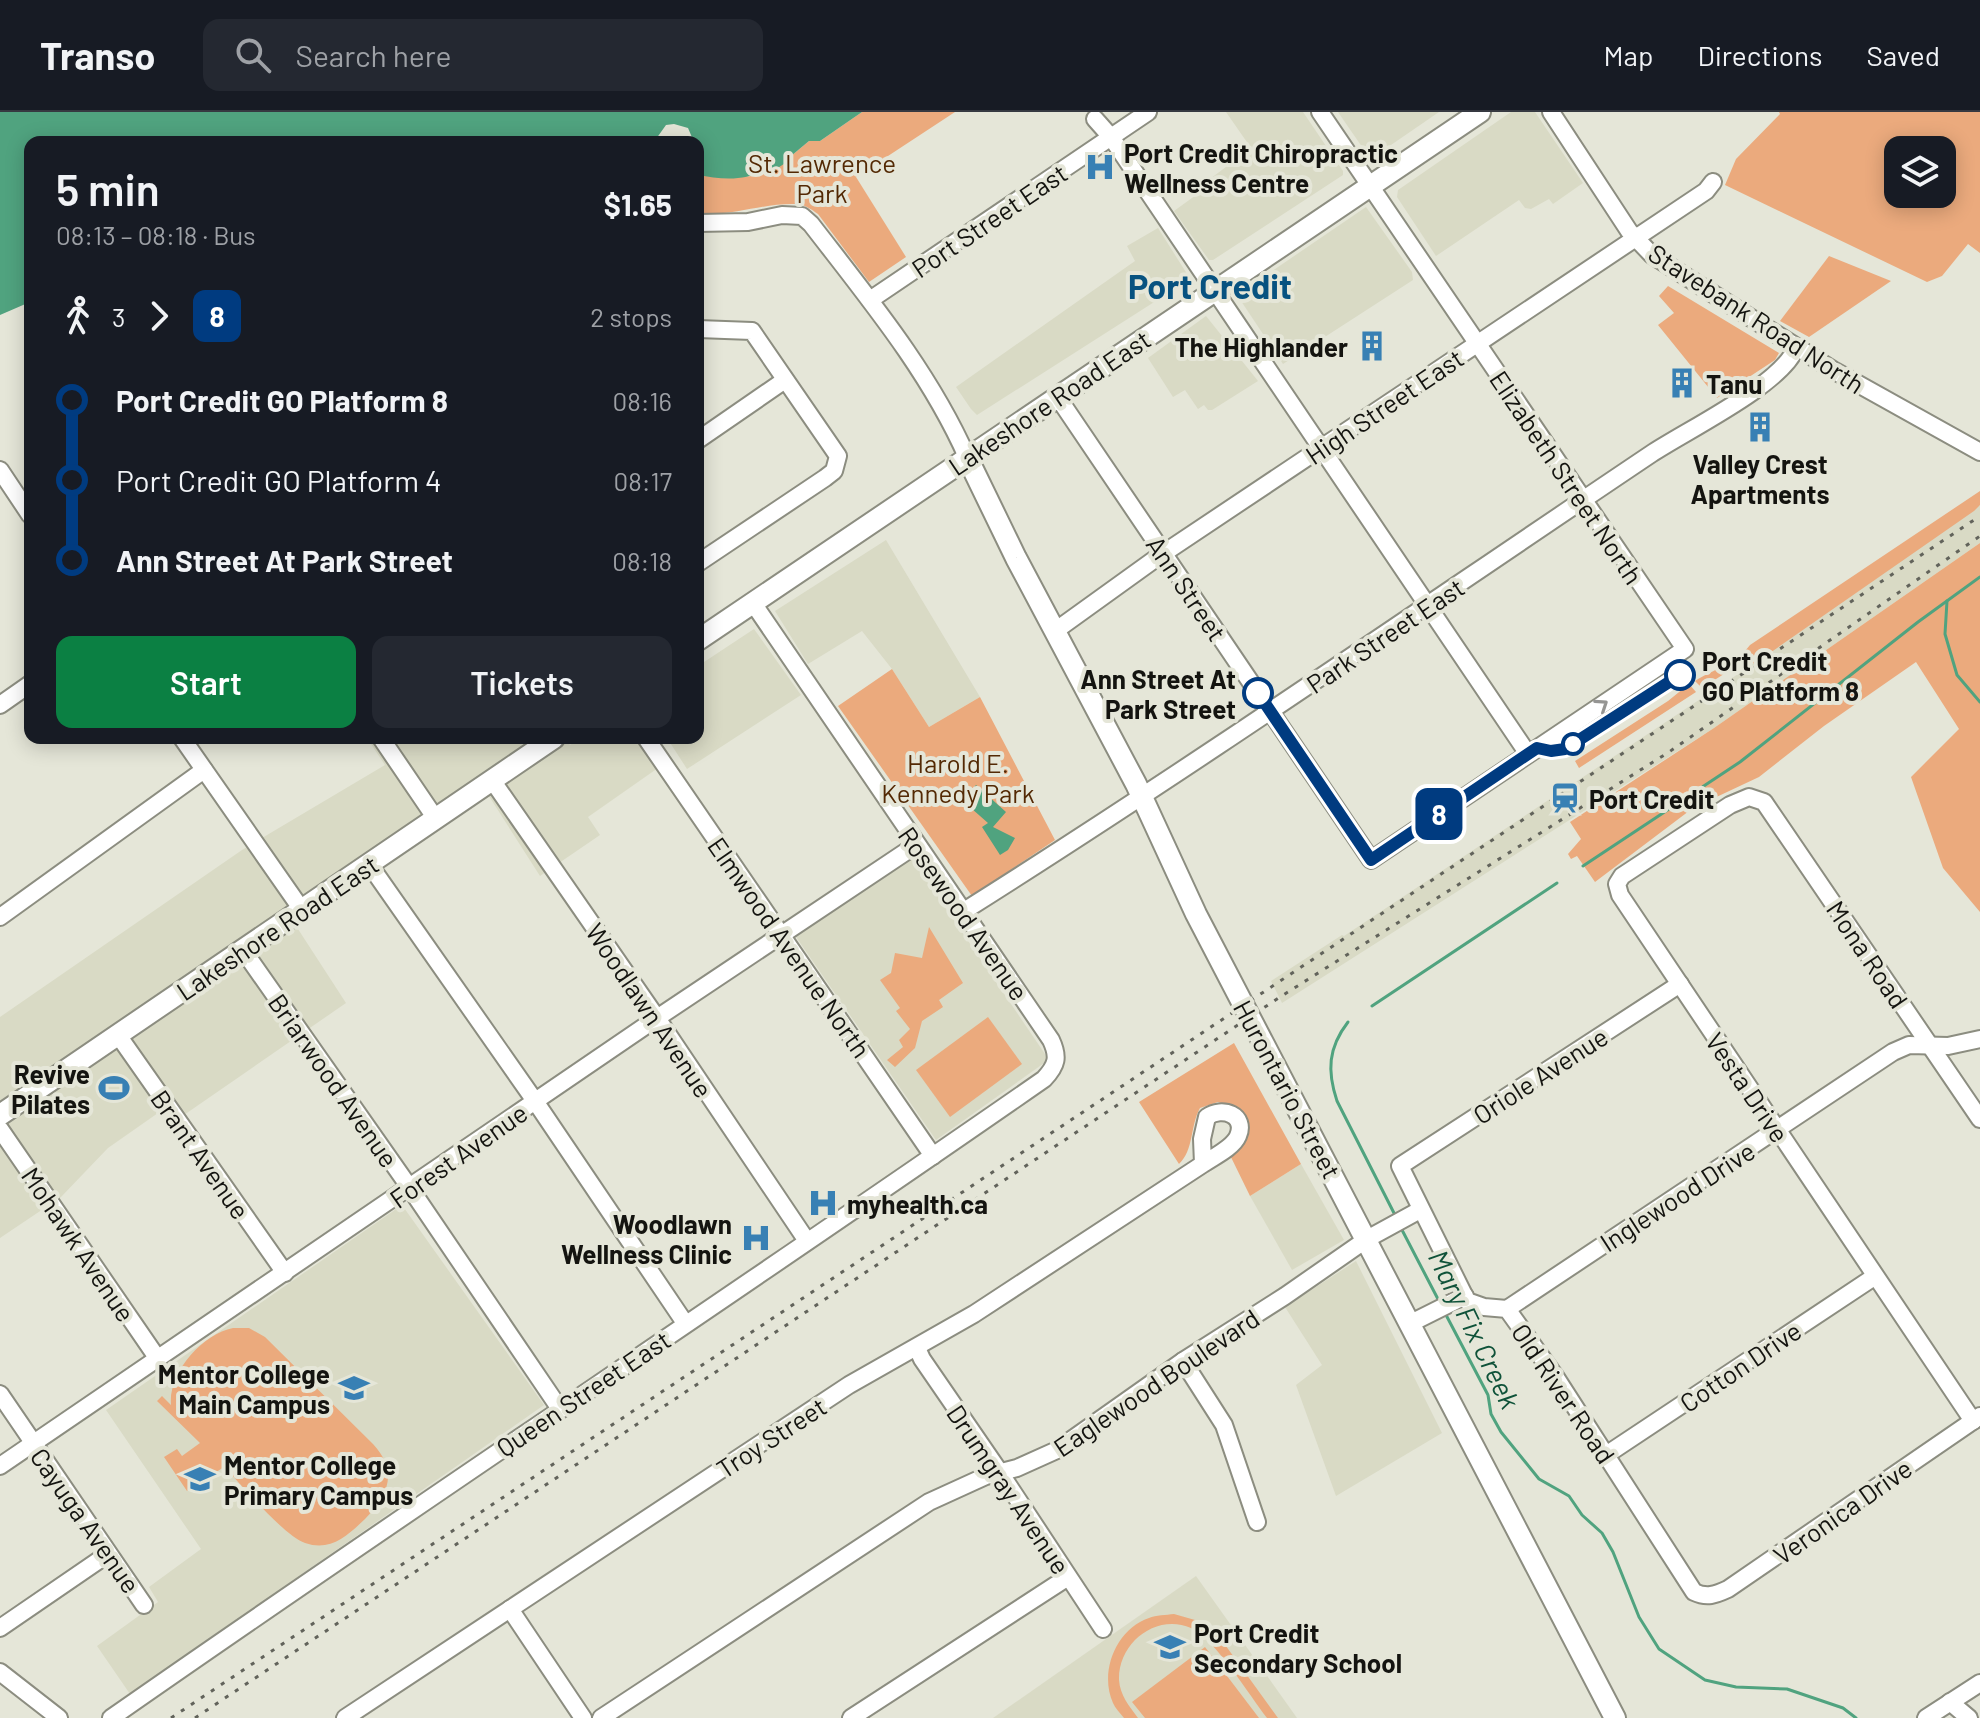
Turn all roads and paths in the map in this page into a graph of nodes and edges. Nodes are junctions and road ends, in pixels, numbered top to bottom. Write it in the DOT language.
graph roads {
  1 [pos="1148,112"];
  2 [pos="1320,112"];
  3 [pos="1480,112"];
  4 [pos="1551,112"];
  5 [pos="1095,119"];
  6 [pos="1111,137"];
  7 [pos="1713,182"];
  8 [pos="1370,185"];
  9 [pos="704,223"];
  10 [pos="1634,237"];
  11 [pos="1213,291"];
  12 [pos="870,300"];
  13 [pos="704,329"];
  14 [pos="1477,344"];
  15 [pos="1796,348"];
  16 [pos="785,380"];
  17 [pos="1057,396"];
  18 [pos="704,436"];
  19 [pos="1321,450"];
  20 [pos="1975,450"];
  21 [pos="967,457"];
  22 [pos="0,470"];
  23 [pos="5,490"];
  24 [pos="1584,502"];
  25 [pos="24,509"];
  26 [pos="1164,553"];
  27 [pos="704,559"];
  28 [pos="753,603"];
  29 [pos="1427,606"];
  30 [pos="1055,631"];
  31 [pos="704,636"];
  32 [pos="24,688"];
  33 [pos="0,705"];
  34 [pos="1271,712"];
  35 [pos="186,744"];
  36 [pos="385,744"];
  37 [pos="545,744"];
  38 [pos="650,744"];
  39 [pos="1528,754"];
  40 [pos="204,770"];
  41 [pos="492,780"];
  42 [pos="1142,797"];
  43 [pos="1749,797"];
  44 [pos="436,819"];
  45 [pos="916,845"];
  46 [pos="369,864"];
  47 [pos="302,910"];
  48 [pos="964,911"];
  49 [pos="0,917"];
  50 [pos="782,935"];
  51 [pos="243,950"];
  52 [pos="1680,984"];
  53 [pos="657,1018"];
  54 [pos="118,1035"];
  55 [pos="1980,1039"];
  56 [pos="1930,1045"];
  57 [pos="1054,1069"];
  58 [pos="535,1101"];
  59 [pos="0,1115"];
  60 [pos="1980,1119"];
  61 [pos="0,1129"];
  62 [pos="1777,1130"];
  63 [pos="933,1156"];
  64 [pos="1203,1164"];
  65 [pos="410,1188"];
  66 [pos="1420,1210"];
  67 [pos="1367,1239"];
  68 [pos="807,1241"];
  69 [pos="285,1273"];
  70 [pos="1874,1277"];
  71 [pos="1465,1296"];
  72 [pos="1507,1309"];
  73 [pos="685,1323"];
  74 [pos="1411,1323"];
  75 [pos="917,1348"];
  76 [pos="158,1359"];
  77 [pos="1183,1361"];
  78 [pos="0,1394"];
  79 [pos="560,1409"];
  80 [pos="1976,1418"];
  81 [pos="33,1444"];
  82 [pos="1606,1455"];
  83 [pos="0,1466"];
  84 [pos="999,1471"];
  85 [pos="1257,1522"];
  86 [pos="108,1554"];
  87 [pos="1068,1577"];
  88 [pos="1701,1596"];
  89 [pos="144,1605"];
  90 [pos="510,1609"];
  91 [pos="0,1628"];
  92 [pos="1103,1629"];
  93 [pos="0,1672"];
  94 [pos="1980,1683"];
  95 [pos="1950,1702"];
  96 [pos="59,1718"];
  97 [pos="111,1718"];
  98 [pos="345,1718"];
  99 [pos="583,1718"];
  100 [pos="601,1718"];
  101 [pos="851,1718"];
  102 [pos="1615,1718"];
  103 [pos="1926,1718"];
  104 [pos="1969,1718"];
  1 -- 6 [label="street, Port Street East"];
  2 -- 8 [label="street, Elizabeth Street North"];
  3 -- 8 [label="main road, Lakeshore Road East"];
  4 -- 10 [label="street, Stavebank Road North"];
  5 -- 6 [label="street"];
  6 -- 11 [label="street"];
  6 -- 12 [label="street, Port Street East"];
  7 -- 10 [label="street, High Street East"];
  8 -- 11 [label="main road, Lakeshore Road East"];
  8 -- 14 [label="street, Elizabeth Street North"];
  9 -- 12 [label="street"];
  10 -- 14 [label="street, High Street East"];
  10 -- 15 [label="street, Stavebank Road North"];
  11 -- 17 [label="main road, Lakeshore Road East"];
  11 -- 19 [label="street"];
  12 -- 21 [label="street"];
  13 -- 16 [label="street"];
  14 -- 19 [label="street, High Street East"];
  14 -- 24 [label="street, Elizabeth Street North"];
  15 -- 20 [label="street, Stavebank Road North"];
  15 -- 24 [label="street, Park Street East"];
  16 -- 18 [label="street"];
  16 -- 27 [label="street"];
  17 -- 21 [label="main road, Lakeshore Road East"];
  17 -- 26 [label="street, Ann Street"];
  19 -- 26 [label="street, High Street East"];
  19 -- 29 [label="street"];
  21 -- 28 [label="main road, Lakeshore Road East"];
  21 -- 30 [label="main road, Hurontario Street"];
  22 -- 23 [label="street"];
  23 -- 25 [label="street"];
  24 -- 29 [label="street, Park Street East"];
  39 -- 24 [label="street, Elizabeth Street North, one-way"];
  26 -- 30 [label="street, High Street East"];
  26 -- 34 [label="street, Ann Street"];
  28 -- 31 [label="main road, Lakeshore Road East"];
  28 -- 45 [label="street, Rosewood Avenue"];
  29 -- 34 [label="street, Park Street East"];
  29 -- 39 [label="street"];
  30 -- 42 [label="main road, Hurontario Street"];
  32 -- 33 [label="street"];
  34 -- 39 [label="street, Ann Street"];
  34 -- 42 [label="street, Park Street East"];
  35 -- 40 [label="street"];
  36 -- 44 [label="street"];
  37 -- 41 [label="main road, Lakeshore Road East"];
  38 -- 50 [label="street, Elmwood Avenue North"];
  40 -- 47 [label="street"];
  40 -- 49 [label="street"];
  41 -- 44 [label="main road, Lakeshore Road East"];
  41 -- 53 [label="street, Woodlawn Avenue"];
  42 -- 48 [label="street, Park Street East"];
  42 -- 67 [label="main road, Hurontario Street"];
  43 -- 52 [label="street, Vesta Drive"];
  43 -- 56 [label="street, Mona Road"];
  44 -- 46 [label="main road, Lakeshore Road East"];
  45 -- 48 [label="street, Rosewood Avenue"];
  45 -- 50 [label="street, Forest Avenue"];
  46 -- 47 [label="main road, Lakeshore Road East"];
  46 -- 58 [label="street"];
  47 -- 51 [label="main road, Lakeshore Road East"];
  48 -- 57 [label="street, Rosewood Avenue"];
  50 -- 53 [label="street, Forest Avenue"];
  50 -- 63 [label="street, Elmwood Avenue North"];
  51 -- 54 [label="main road, Lakeshore Road East"];
  51 -- 65 [label="street, Briarwood Avenue"];
  52 -- 62 [label="street, Vesta Drive"];
  52 -- 66 [label="street, Oriole Avenue"];
  53 -- 58 [label="street, Forest Avenue"];
  53 -- 68 [label="street, Woodlawn Avenue"];
  54 -- 59 [label="main road, Lakeshore Road East"];
  54 -- 69 [label="street, Brant Avenue"];
  55 -- 56 [label="street, Inglewood Drive"];
  56 -- 60 [label="street, Mona Road"];
  56 -- 62 [label="street, Inglewood Drive"];
  57 -- 63 [label="street, Queen Street East"];
  58 -- 65 [label="street, Forest Avenue"];
  58 -- 73 [label="street"];
  61 -- 76 [label="street, Mohawk Avenue"];
  62 -- 70 [label="street, Vesta Drive"];
  62 -- 72 [label="street, Inglewood Drive"];
  63 -- 68 [label="street, Queen Street East"];
  64 -- 75 [label="street, Troy Street"];
  65 -- 69 [label="street, Forest Avenue"];
  65 -- 79 [label="street, Briarwood Avenue"];
  66 -- 67 [label="street, Eaglewood Boulevard"];
  66 -- 71 [label="street"];
  67 -- 74 [label="main road, Hurontario Street"];
  67 -- 77 [label="street, Eaglewood Boulevard"];
  68 -- 73 [label="street, Queen Street East"];
  69 -- 76 [label="street, Forest Avenue"];
  70 -- 80 [label="street, Vesta Drive"];
  70 -- 82 [label="street, Cotton Drive"];
  71 -- 72 [label="street, Old River Road"];
  71 -- 74 [label="street"];
  72 -- 82 [label="street, Old River Road"];
  73 -- 79 [label="street, Queen Street East"];
  74 -- 102 [label="main road, Hurontario Street"];
  75 -- 84 [label="street, Drumgray Avenue"];
  75 -- 90 [label="street, Troy Street"];
  76 -- 81 [label="street, Forest Avenue"];
  77 -- 84 [label="street, Eaglewood Boulevard"];
  77 -- 85 [label="street"];
  78 -- 81 [label="street, Cayuga Avenue"];
  79 -- 97 [label="street, Queen Street East"];
  80 -- 88 [label="street, Veronica Drive"];
  81 -- 83 [label="street, Forest Avenue"];
  81 -- 86 [label="street, Cayuga Avenue"];
  82 -- 88 [label="street, Old River Road"];
  84 -- 87 [label="street, Drumgray Avenue"];
  84 -- 100 [label="street, Eaglewood Boulevard"];
  86 -- 89 [label="street, Cayuga Avenue"];
  86 -- 91 [label="street"];
  87 -- 92 [label="street, Drumgray Avenue"];
  87 -- 101 [label="street"];
  90 -- 98 [label="street, Troy Street"];
  90 -- 99 [label="street"];
  93 -- 96 [label="street"];
  94 -- 95 [label="street"];
  95 -- 103 [label="street"];
  95 -- 104 [label="street"];
}
